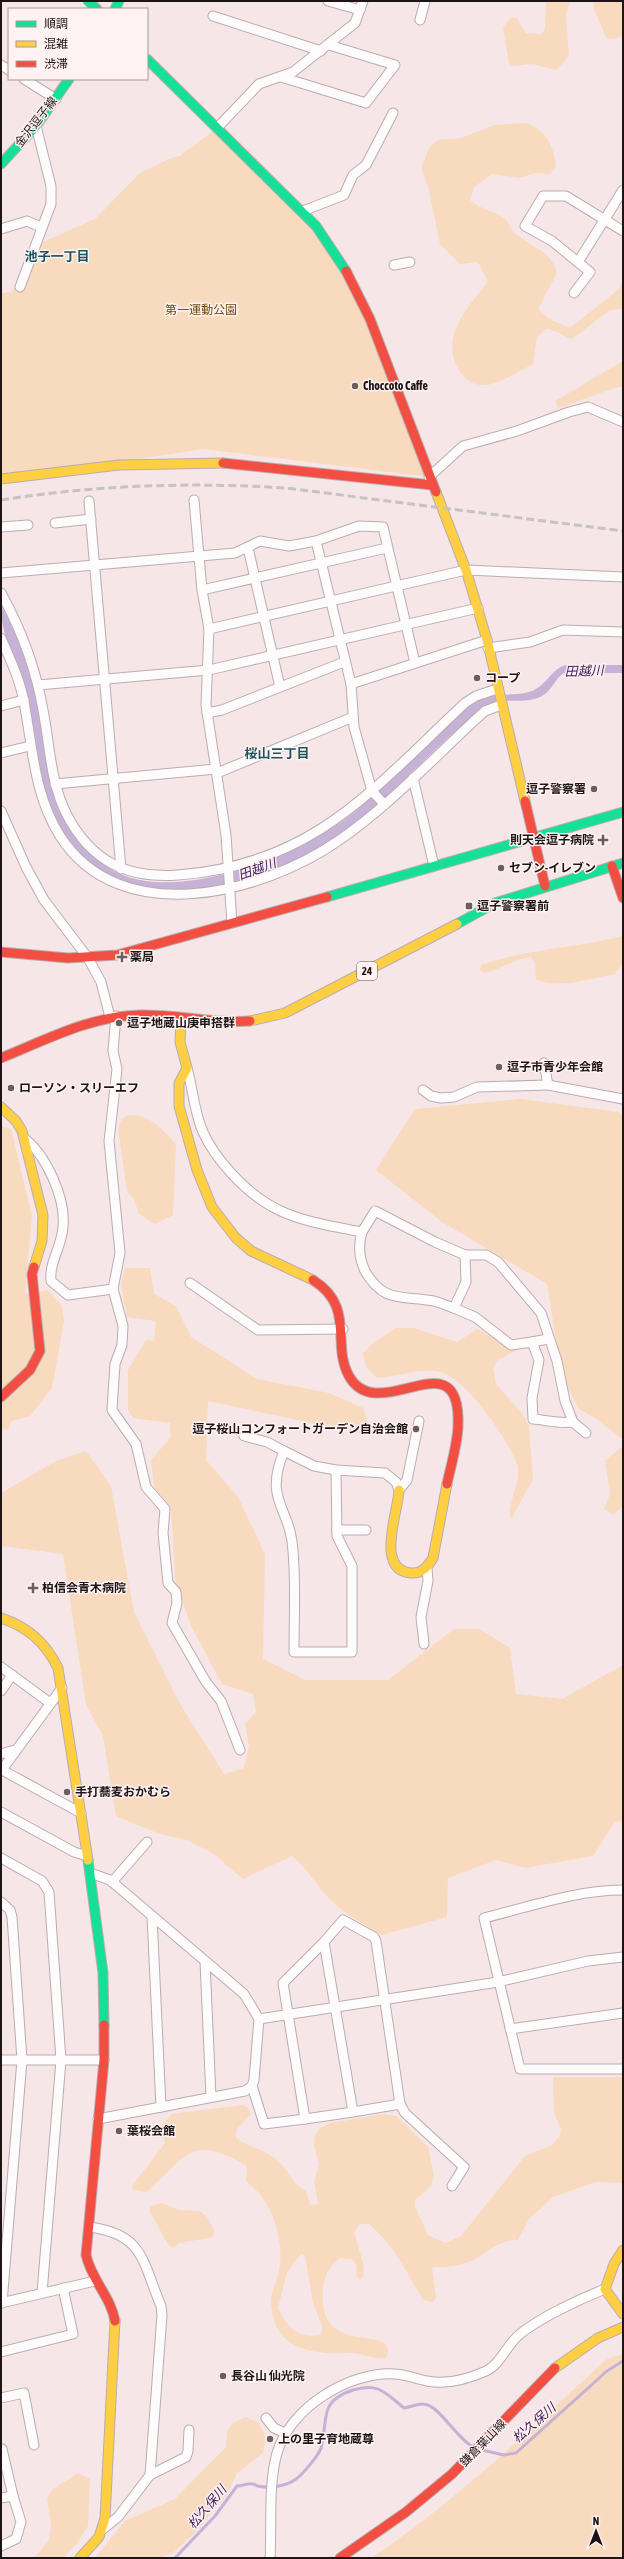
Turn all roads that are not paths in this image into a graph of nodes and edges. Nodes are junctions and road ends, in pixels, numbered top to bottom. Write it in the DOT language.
graph roads {
  1 [pos="88,1"];
  2 [pos="328,1"];
  3 [pos="425,1"];
  4 [pos="362,6"];
  5 [pos="96,8"];
  6 [pos="213,16"];
  7 [pos="420,20"];
  8 [pos="330,45"];
  9 [pos="321,51"];
  10 [pos="148,60"];
  11 [pos="281,77"];
  12 [pos="26,80"];
  13 [pos="67,80"];
  14 [pos="56,98"];
  15 [pos="393,113"];
  16 [pos="36,126"];
  17 [pos="218,128"];
  18 [pos="1,164"];
  19 [pos="623,190"];
  20 [pos="303,211"];
  21 [pos="604,220"];
  22 [pos="41,227"];
  23 [pos="1,229"];
  24 [pos="623,231"];
  25 [pos="410,262"];
  26 [pos="578,262"];
  27 [pos="394,265"];
  28 [pos="20,287"];
  29 [pos="574,293"];
  30 [pos="623,422"];
  31 [pos="1,479"];
  32 [pos="431,481"];
  33 [pos="194,500"];
  34 [pos="89,501"];
  35 [pos="90,519"];
  36 [pos="55,523"];
  37 [pos="28,525"];
  38 [pos="1,527"];
  39 [pos="316,541"];
  40 [pos="248,548"];
  41 [pos="387,548"];
  42 [pos="199,557"];
  43 [pos="321,563"];
  44 [pos="95,566"];
  45 [pos="466,570"];
  46 [pos="1,573"];
  47 [pos="623,577"];
  48 [pos="255,578"];
  49 [pos="396,586"];
  50 [pos="202,590"];
  51 [pos="1,593"];
  52 [pos="330,601"];
  53 [pos="478,608"];
  54 [pos="264,616"];
  55 [pos="405,625"];
  56 [pos="209,629"];
  57 [pos="623,632"];
  58 [pos="1,638"];
  59 [pos="339,640"];
  60 [pos="487,644"];
  61 [pos="273,655"];
  62 [pos="344,662"];
  63 [pos="415,663"];
  64 [pos="208,670"];
  65 [pos="105,679"];
  66 [pos="351,684"];
  67 [pos="38,685"];
  68 [pos="280,687"];
  69 [pos="498,690"];
  70 [pos="24,700"];
  71 [pos="501,705"];
  72 [pos="1,706"];
  73 [pos="207,713"];
  74 [pos="353,717"];
  75 [pos="30,746"];
  76 [pos="1,753"];
  77 [pos="217,771"];
  78 [pos="113,778"];
  79 [pos="413,778"];
  80 [pos="56,784"];
  81 [pos="373,792"];
  82 [pos="384,804"];
  83 [pos="1,811"];
  84 [pos="623,812"];
  85 [pos="532,838"];
  86 [pos="623,863"];
  87 [pos="434,866"];
  88 [pos="612,866"];
  89 [pos="121,869"];
  90 [pos="227,870"];
  91 [pos="229,886"];
  92 [pos="545,886"];
  93 [pos="623,898"];
  94 [pos="232,923"];
  95 [pos="1,952"];
  96 [pos="88,958"];
  97 [pos="113,1017"];
  98 [pos="181,1018"];
  99 [pos="1,1058"];
  100 [pos="544,1063"];
  101 [pos="187,1068"];
  102 [pos="548,1085"];
  103 [pos="422,1090"];
  104 [pos="623,1099"];
  105 [pos="1,1107"];
  106 [pos="24,1138"];
  107 [pos="362,1232"];
  108 [pos="465,1254"];
  109 [pos="190,1283"];
  110 [pos="113,1289"];
  111 [pos="454,1308"];
  112 [pos="343,1329"];
  113 [pos="548,1339"];
  114 [pos="532,1342"];
  115 [pos="1,1397"];
  116 [pos="419,1421"];
  117 [pos="573,1422"];
  118 [pos="586,1433"];
  119 [pos="244,1436"];
  120 [pos="284,1451"];
  121 [pos="336,1470"];
  122 [pos="399,1490"];
  123 [pos="336,1530"];
  124 [pos="366,1530"];
  125 [pos="426,1568"];
  126 [pos="1,1618"];
  127 [pos="424,1644"];
  128 [pos="1,1667"];
  129 [pos="12,1675"];
  130 [pos="62,1688"];
  131 [pos="1,1690"];
  132 [pos="50,1703"];
  133 [pos="15,1750"];
  134 [pos="240,1750"];
  135 [pos="1,1754"];
  136 [pos="2,1770"];
  137 [pos="1,1812"];
  138 [pos="81,1813"];
  139 [pos="147,1842"];
  140 [pos="87,1856"];
  141 [pos="1,1858"];
  142 [pos="90,1873"];
  143 [pos="112,1882"];
  144 [pos="623,1890"];
  145 [pos="1,1902"];
  146 [pos="152,1916"];
  147 [pos="324,1942"];
  148 [pos="623,1957"];
  149 [pos="205,1961"];
  150 [pos="498,1982"];
  151 [pos="384,1999"];
  152 [pos="336,2007"];
  153 [pos="623,2013"];
  154 [pos="289,2015"];
  155 [pos="259,2019"];
  156 [pos="510,2029"];
  157 [pos="1,2060"];
  158 [pos="22,2060"];
  159 [pos="60,2060"];
  160 [pos="104,2060"];
  161 [pos="623,2069"];
  162 [pos="252,2086"];
  163 [pos="211,2097"];
  164 [pos="400,2104"];
  165 [pos="161,2107"];
  166 [pos="353,2112"];
  167 [pos="98,2119"];
  168 [pos="305,2119"];
  169 [pos="452,2186"];
  170 [pos="89,2227"];
  171 [pos="623,2250"];
  172 [pos="95,2280"];
  173 [pos="63,2288"];
  174 [pos="605,2289"];
  175 [pos="42,2293"];
  176 [pos="2,2303"];
  177 [pos="623,2314"];
  178 [pos="623,2327"];
  179 [pos="1,2352"];
  180 [pos="1,2398"];
  181 [pos="266,2418"];
  182 [pos="189,2430"];
  183 [pos="285,2433"];
  184 [pos="34,2445"];
  185 [pos="2,2447"];
  186 [pos="150,2476"];
  187 [pos="13,2496"];
  188 [pos="1,2498"];
  189 [pos="103,2529"];
  190 [pos="1,2546"];
  191 [pos="80,2558"];
  192 [pos="270,2558"];
  193 [pos="340,2558"];
  1 -- 5 [label="street"];
  2 -- 4 [label="street"];
  3 -- 7 [label="street"];
  4 -- 8 [label="street"];
  6 -- 9 [label="street"];
  8 -- 9 [label="street"];
  8 -- 11 [label="street"];
  9 -- 11 [label="street"];
  10 -- 17 [label="street"];
  11 -- 17 [label="street"];
  12 -- 14 [label="street"];
  13 -- 14 [label="street, 金沢逗子線"];
  14 -- 16 [label="street, 金沢逗子線"];
  15 -- 20 [label="street"];
  16 -- 18 [label="street, 金沢逗子線"];
  16 -- 22 [label="street"];
  17 -- 20 [label="street"];
  19 -- 21 [label="street"];
  20 -- 32 [label="street"];
  21 -- 24 [label="street"];
  21 -- 26 [label="street"];
  21 -- 26 [label="street"];
  22 -- 23 [label="street"];
  22 -- 28 [label="street"];
  25 -- 27 [label="street"];
  26 -- 29 [label="street"];
  30 -- 32 [label="street"];
  31 -- 32 [label="street"];
  32 -- 45 [label="street"];
  33 -- 42 [label="street"];
  34 -- 35 [label="street"];
  35 -- 36 [label="street"];
  35 -- 44 [label="street"];
  37 -- 38 [label="street"];
  39 -- 40 [label="street"];
  39 -- 41 [label="street"];
  39 -- 43 [label="street"];
  40 -- 42 [label="street"];
  40 -- 48 [label="street"];
  41 -- 43 [label="street"];
  41 -- 49 [label="street"];
  42 -- 44 [label="street"];
  42 -- 50 [label="street"];
  43 -- 48 [label="street"];
  43 -- 52 [label="street"];
  44 -- 46 [label="street"];
  44 -- 65 [label="street"];
  45 -- 47 [label="street"];
  45 -- 49 [label="street"];
  45 -- 53 [label="street"];
  48 -- 50 [label="street"];
  48 -- 54 [label="street"];
  49 -- 52 [label="street"];
  49 -- 55 [label="street"];
  50 -- 56 [label="street"];
  51 -- 67 [label="street"];
  52 -- 54 [label="street"];
  52 -- 59 [label="street"];
  53 -- 55 [label="street"];
  53 -- 60 [label="street"];
  54 -- 56 [label="street"];
  54 -- 61 [label="street"];
  55 -- 59 [label="street"];
  55 -- 63 [label="street"];
  56 -- 64 [label="street"];
  57 -- 60 [label="street"];
  58 -- 70 [label="street"];
  59 -- 61 [label="street"];
  59 -- 62 [label="street"];
  60 -- 63 [label="street"];
  60 -- 69 [label="street"];
  61 -- 64 [label="street"];
  61 -- 68 [label="street"];
  62 -- 66 [label="street"];
  62 -- 68 [label="street"];
  63 -- 66 [label="street"];
  64 -- 65 [label="street"];
  64 -- 73 [label="street"];
  65 -- 67 [label="street"];
  65 -- 78 [label="street"];
  66 -- 74 [label="street"];
  67 -- 80 [label="street"];
  68 -- 73 [label="street"];
  69 -- 71 [label="street"];
  69 -- 81 [label="street"];
  70 -- 72 [label="street"];
  70 -- 75 [label="street"];
  71 -- 79 [label="street"];
  71 -- 85 [label="street"];
  73 -- 77 [label="street"];
  74 -- 77 [label="street"];
  74 -- 81 [label="street"];
  75 -- 76 [label="street"];
  75 -- 91 [label="street"];
  77 -- 78 [label="street"];
  77 -- 90 [label="street"];
  78 -- 80 [label="street"];
  78 -- 89 [label="street"];
  79 -- 82 [label="street"];
  79 -- 87 [label="street"];
  80 -- 89 [label="street"];
  81 -- 82 [label="street"];
  81 -- 90 [label="street"];
  82 -- 91 [label="street"];
  83 -- 96 [label="street"];
  84 -- 85 [label="street"];
  85 -- 87 [label="street"];
  85 -- 92 [label="street"];
  86 -- 88 [label="street, 24"];
  87 -- 94 [label="street"];
  88 -- 92 [label="street, 24"];
  88 -- 93 [label="street"];
  89 -- 90 [label="street"];
  90 -- 91 [label="street"];
  91 -- 94 [label="street"];
  92 -- 98 [label="street, 24"];
  94 -- 96 [label="street"];
  95 -- 96 [label="street"];
  96 -- 97 [label="street"];
  97 -- 98 [label="street, 24"];
  97 -- 99 [label="street, 24"];
  97 -- 110 [label="street"];
  98 -- 101 [label="street"];
  100 -- 102 [label="street"];
  101 -- 107 [label="street"];
  101 -- 112 [label="street"];
  102 -- 103 [label="street"];
  102 -- 104 [label="street"];
  105 -- 106 [label="street"];
  106 -- 110 [label="street"];
  106 -- 115 [label="street"];
  107 -- 108 [label="street"];
  107 -- 111 [label="street"];
  108 -- 111 [label="street"];
  108 -- 113 [label="street"];
  109 -- 112 [label="street"];
  110 -- 134 [label="street"];
  111 -- 114 [label="street"];
  112 -- 125 [label="street"];
  113 -- 114 [label="street"];
  113 -- 117 [label="street"];
  114 -- 117 [label="street"];
  116 -- 122 [label="street"];
  117 -- 118 [label="street"];
  119 -- 120 [label="street"];
  120 -- 121 [label="street"];
  120 -- 123 [label="street"];
  121 -- 122 [label="street"];
  121 -- 123 [label="street"];
  122 -- 125 [label="street"];
  123 -- 124 [label="street"];
  125 -- 127 [label="street"];
  126 -- 130 [label="street"];
  128 -- 129 [label="street"];
  129 -- 131 [label="street"];
  129 -- 132 [label="street"];
  130 -- 132 [label="street"];
  130 -- 138 [label="street"];
  132 -- 133 [label="street"];
  133 -- 135 [label="street"];
  133 -- 136 [label="street"];
  136 -- 138 [label="street"];
  137 -- 140 [label="street"];
  138 -- 140 [label="street"];
  139 -- 143 [label="street"];
  140 -- 142 [label="street"];
  141 -- 159 [label="street"];
  142 -- 143 [label="street"];
  142 -- 160 [label="street"];
  143 -- 146 [label="street"];
  144 -- 150 [label="street"];
  145 -- 158 [label="street"];
  146 -- 149 [label="street"];
  146 -- 165 [label="street"];
  147 -- 151 [label="street"];
  147 -- 152 [label="street"];
  147 -- 154 [label="street"];
  148 -- 150 [label="street"];
  149 -- 155 [label="street"];
  149 -- 163 [label="street"];
  150 -- 151 [label="street"];
  150 -- 156 [label="street"];
  151 -- 152 [label="street"];
  151 -- 164 [label="street"];
  152 -- 154 [label="street"];
  152 -- 166 [label="street"];
  153 -- 156 [label="street"];
  154 -- 155 [label="street"];
  154 -- 168 [label="street"];
  155 -- 162 [label="street"];
  156 -- 161 [label="street"];
  157 -- 158 [label="street"];
  158 -- 159 [label="street"];
  158 -- 176 [label="street"];
  159 -- 160 [label="street"];
  159 -- 175 [label="street"];
  160 -- 167 [label="street"];
  162 -- 163 [label="street"];
  162 -- 168 [label="street"];
  163 -- 165 [label="street"];
  164 -- 166 [label="street"];
  164 -- 169 [label="street"];
  165 -- 167 [label="street"];
  166 -- 168 [label="street"];
  167 -- 170 [label="street"];
  170 -- 172 [label="street"];
  170 -- 186 [label="street"];
  171 -- 174 [label="street"];
  172 -- 173 [label="street"];
  172 -- 189 [label="street"];
  173 -- 175 [label="street"];
  173 -- 179 [label="street"];
  174 -- 177 [label="street"];
  174 -- 183 [label="street"];
  175 -- 176 [label="street"];
  178 -- 193 [label="street, 鎌倉葉山線"];
  180 -- 184 [label="street"];
  181 -- 183 [label="street"];
  182 -- 186 [label="street"];
  183 -- 192 [label="street"];
  185 -- 187 [label="street"];
  186 -- 189 [label="street"];
  187 -- 188 [label="street"];
  187 -- 190 [label="street"];
  189 -- 191 [label="street"];
}
